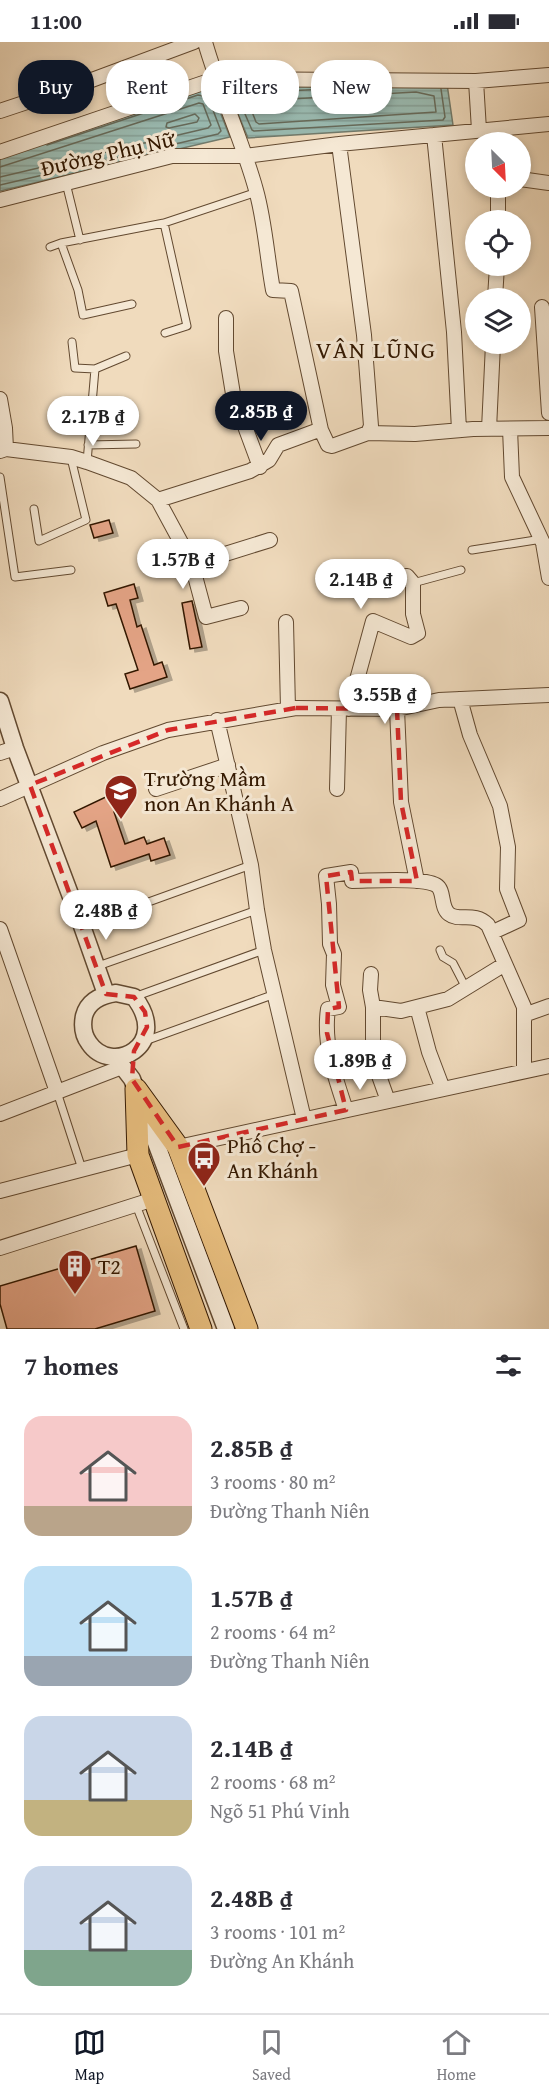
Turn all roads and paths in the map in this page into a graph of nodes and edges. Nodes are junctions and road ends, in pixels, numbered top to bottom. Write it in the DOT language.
graph roads {
  1 [pos="194,42"];
  2 [pos="205,42"];
  3 [pos="210,60"];
  4 [pos="549,75"];
  5 [pos="299,80"];
  6 [pos="476,81"];
  7 [pos="201,84"];
  8 [pos="0,111"];
  9 [pos="230,114"];
  10 [pos="549,124"];
  11 [pos="499,128"];
  12 [pos="478,130"];
  13 [pos="499,132"];
  14 [pos="434,135"];
  15 [pos="339,144"];
  16 [pos="0,152"];
  17 [pos="245,156"];
  18 [pos="531,181"];
  19 [pos="66,183"];
  20 [pos="549,183"];
  21 [pos="257,192"];
  22 [pos="0,201"];
  23 [pos="164,223"];
  24 [pos="80,240"];
  25 [pos="61,243"];
  26 [pos="50,247"];
  27 [pos="132,304"];
  28 [pos="542,307"];
  29 [pos="226,318"];
  30 [pos="165,333"];
  31 [pos="72,342"];
  32 [pos="493,354"];
  33 [pos="126,357"];
  34 [pos="95,369"];
  35 [pos="0,399"];
  36 [pos="549,413"];
  37 [pos="549,428"];
  38 [pos="489,429"];
  39 [pos="510,429"];
  40 [pos="321,430"];
  41 [pos="459,430"];
  42 [pos="368,433"];
  43 [pos="136,444"];
  44 [pos="88,445"];
  45 [pos="3,450"];
  46 [pos="70,457"];
  47 [pos="87,462"];
  48 [pos="260,467"];
  49 [pos="0,477"];
  50 [pos="158,500"];
  51 [pos="34,509"];
  52 [pos="270,540"];
  53 [pos="545,541"];
  54 [pos="472,550"];
  55 [pos="191,561"];
  56 [pos="71,570"];
  57 [pos="461,570"];
  58 [pos="549,578"];
  59 [pos="363,580"];
  60 [pos="413,583"];
  61 [pos="241,608"];
  62 [pos="286,622"];
  63 [pos="549,695"];
  64 [pos="460,699"];
  65 [pos="0,701"];
  66 [pos="288,709"];
  67 [pos="344,709"];
  68 [pos="397,709"];
  69 [pos="217,720"];
  70 [pos="7,750"];
  71 [pos="228,765"];
  72 [pos="30,785"];
  73 [pos="156,789"];
  74 [pos="337,789"];
  75 [pos="0,800"];
  76 [pos="251,864"];
  77 [pos="417,881"];
  78 [pos="256,910"];
  79 [pos="82,926"];
  80 [pos="0,929"];
  81 [pos="493,932"];
  82 [pos="264,950"];
  83 [pos="440,950"];
  84 [pos="505,964"];
  85 [pos="96,966"];
  86 [pos="371,974"];
  87 [pos="466,988"];
  88 [pos="106,994"];
  89 [pos="275,994"];
  90 [pos="134,997"];
  91 [pos="549,1006"];
  92 [pos="373,1007"];
  93 [pos="417,1007"];
  94 [pos="524,1015"];
  95 [pos="138,1046"];
  96 [pos="549,1066"];
  97 [pos="524,1071"];
  98 [pos="126,1073"];
  99 [pos="443,1089"];
  100 [pos="57,1092"];
  101 [pos="388,1101"];
  102 [pos="345,1110"];
  103 [pos="0,1114"];
  104 [pos="304,1119"];
  105 [pos="178,1147"];
  106 [pos="138,1155"];
  107 [pos="82,1170"];
  108 [pos="0,1191"];
  109 [pos="145,1202"];
  110 [pos="0,1248"];
  111 [pos="184,1329"];
  112 [pos="201,1329"];
  113 [pos="226,1329"];
  114 [pos="247,1329"];
  1 -- 8 [label="street"];
  2 -- 3 [label="street"];
  4 -- 6 [label="street"];
  5 -- 6 [label="street"];
  6 -- 12 [label="street"];
  7 -- 16 [label="street"];
  9 -- 17 [label="street"];
  10 -- 11 [label="street, Đường Phụ Nữ"];
  11 -- 12 [label="street, Đường Phụ Nữ"];
  11 -- 13 [label="street"];
  12 -- 14 [label="street, Đường Phụ Nữ"];
  14 -- 15 [label="street, Đường Phụ Nữ"];
  14 -- 41 [label="street"];
  15 -- 17 [label="street, Đường Phụ Nữ"];
  15 -- 42 [label="street"];
  17 -- 19 [label="street, Đường Phụ Nữ"];
  17 -- 21 [label="street"];
  18 -- 20 [label="street"];
  19 -- 22 [label="street, Đường Phụ Nữ"];
  19 -- 24 [label="lane"];
  21 -- 23 [label="lane"];
  21 -- 40 [label="street"];
  23 -- 24 [label="lane"];
  23 -- 30 [label="lane"];
  24 -- 25 [label="lane"];
  25 -- 26 [label="lane"];
  25 -- 27 [label="lane"];
  28 -- 36 [label="street"];
  29 -- 48 [label="street"];
  31 -- 34 [label="lane"];
  32 -- 38 [label="street"];
  33 -- 34 [label="lane"];
  34 -- 44 [label="lane"];
  35 -- 45 [label="street"];
  37 -- 39 [label="street"];
  38 -- 39 [label="street"];
  38 -- 41 [label="street"];
  39 -- 53 [label="street"];
  40 -- 42 [label="street"];
  40 -- 48 [label="street"];
  41 -- 42 [label="street"];
  43 -- 44 [label="lane"];
  44 -- 47 [label="lane"];
  45 -- 46 [label="street"];
  46 -- 47 [label="street"];
  46 -- 51 [label="lane"];
  47 -- 50 [label="street"];
  48 -- 50 [label="street"];
  49 -- 56 [label="lane"];
  50 -- 55 [label="street"];
  52 -- 55 [label="street"];
  53 -- 54 [label="lane"];
  53 -- 58 [label="street"];
  55 -- 61 [label="street"];
  57 -- 60 [label="lane"];
  59 -- 60 [label="street"];
  60 -- 67 [label="street"];
  62 -- 66 [label="street"];
  63 -- 64 [label="street"];
  64 -- 68 [label="street"];
  64 -- 81 [label="street"];
  65 -- 70 [label="street"];
  66 -- 67 [label="street"];
  66 -- 69 [label="street"];
  67 -- 68 [label="street"];
  67 -- 74 [label="street"];
  68 -- 77 [label="street"];
  69 -- 71 [label="street"];
  69 -- 72 [label="street"];
  70 -- 72 [label="street"];
  71 -- 73 [label="street"];
  71 -- 76 [label="street"];
  72 -- 75 [label="street"];
  72 -- 79 [label="street"];
  76 -- 78 [label="street"];
  76 -- 79 [label="lane"];
  77 -- 81 [label="street"];
  77 -- 102 [label="street"];
  78 -- 82 [label="street"];
  78 -- 85 [label="lane"];
  79 -- 85 [label="street"];
  80 -- 100 [label="street"];
  81 -- 84 [label="street"];
  82 -- 89 [label="street"];
  82 -- 90 [label="lane"];
  83 -- 87 [label="lane"];
  84 -- 87 [label="street"];
  84 -- 94 [label="street"];
  85 -- 88 [label="street"];
  86 -- 92 [label="street"];
  87 -- 93 [label="street"];
  88 -- 90 [label="street"];
  88 -- 98 [label="street"];
  89 -- 95 [label="lane"];
  89 -- 104 [label="street"];
  90 -- 95 [label="street"];
  91 -- 94 [label="street"];
  92 -- 93 [label="street"];
  92 -- 101 [label="street"];
  93 -- 99 [label="street"];
  94 -- 97 [label="street"];
  95 -- 98 [label="street"];
  95 -- 98 [label="street"];
  96 -- 97 [label="street"];
  97 -- 99 [label="street"];
  98 -- 100 [label="street"];
  98 -- 105 [label="main road"];
  98 -- 106 [label="main road"];
  98 -- 113 [label="street"];
  99 -- 101 [label="street"];
  100 -- 103 [label="street"];
  100 -- 107 [label="lane"];
  101 -- 102 [label="street"];
  102 -- 104 [label="street"];
  104 -- 105 [label="street"];
  105 -- 114 [label="main road"];
  106 -- 107 [label="street"];
  106 -- 109 [label="main road"];
  107 -- 108 [label="street"];
  109 -- 110 [label="street"];
  109 -- 111 [label="lane"];
  109 -- 112 [label="main road"];
}
